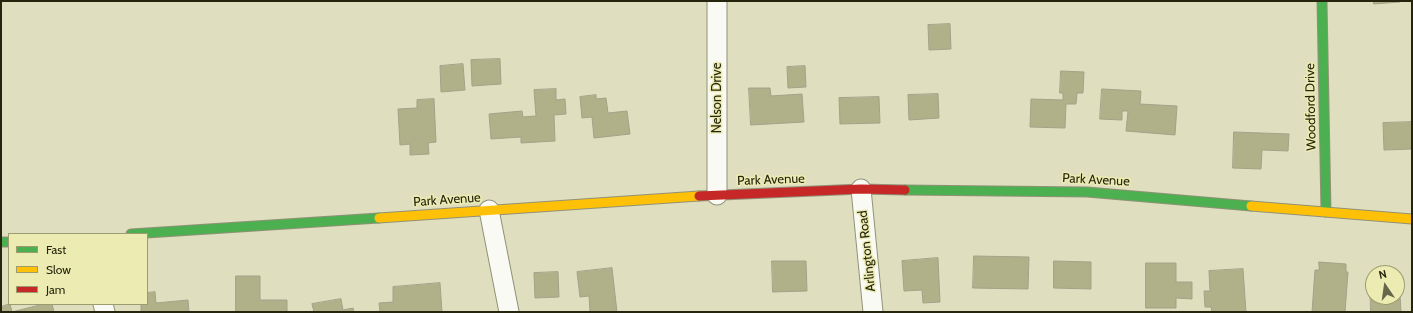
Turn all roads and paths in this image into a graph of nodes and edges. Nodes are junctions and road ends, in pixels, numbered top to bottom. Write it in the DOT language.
graph roads {
  1 [pos="717,1"];
  2 [pos="1322,1"];
  3 [pos="861,189"];
  4 [pos="717,195"];
  5 [pos="489,210"];
  6 [pos="1326,212"];
  7 [pos="1412,219"];
  8 [pos="146,233"];
  9 [pos="509,312"];
  10 [pos="872,312"];
  1 -- 4 [label="street, Nelson Drive"];
  2 -- 6 [label="street, Woodford Drive"];
  3 -- 4 [label="street, Park Avenue"];
  3 -- 6 [label="street, Park Avenue"];
  3 -- 10 [label="street, Arlington Road"];
  4 -- 5 [label="street, Park Avenue"];
  5 -- 8 [label="street, Park Avenue"];
  5 -- 9 [label="street"];
  6 -- 7 [label="street, Park Avenue"];
}
